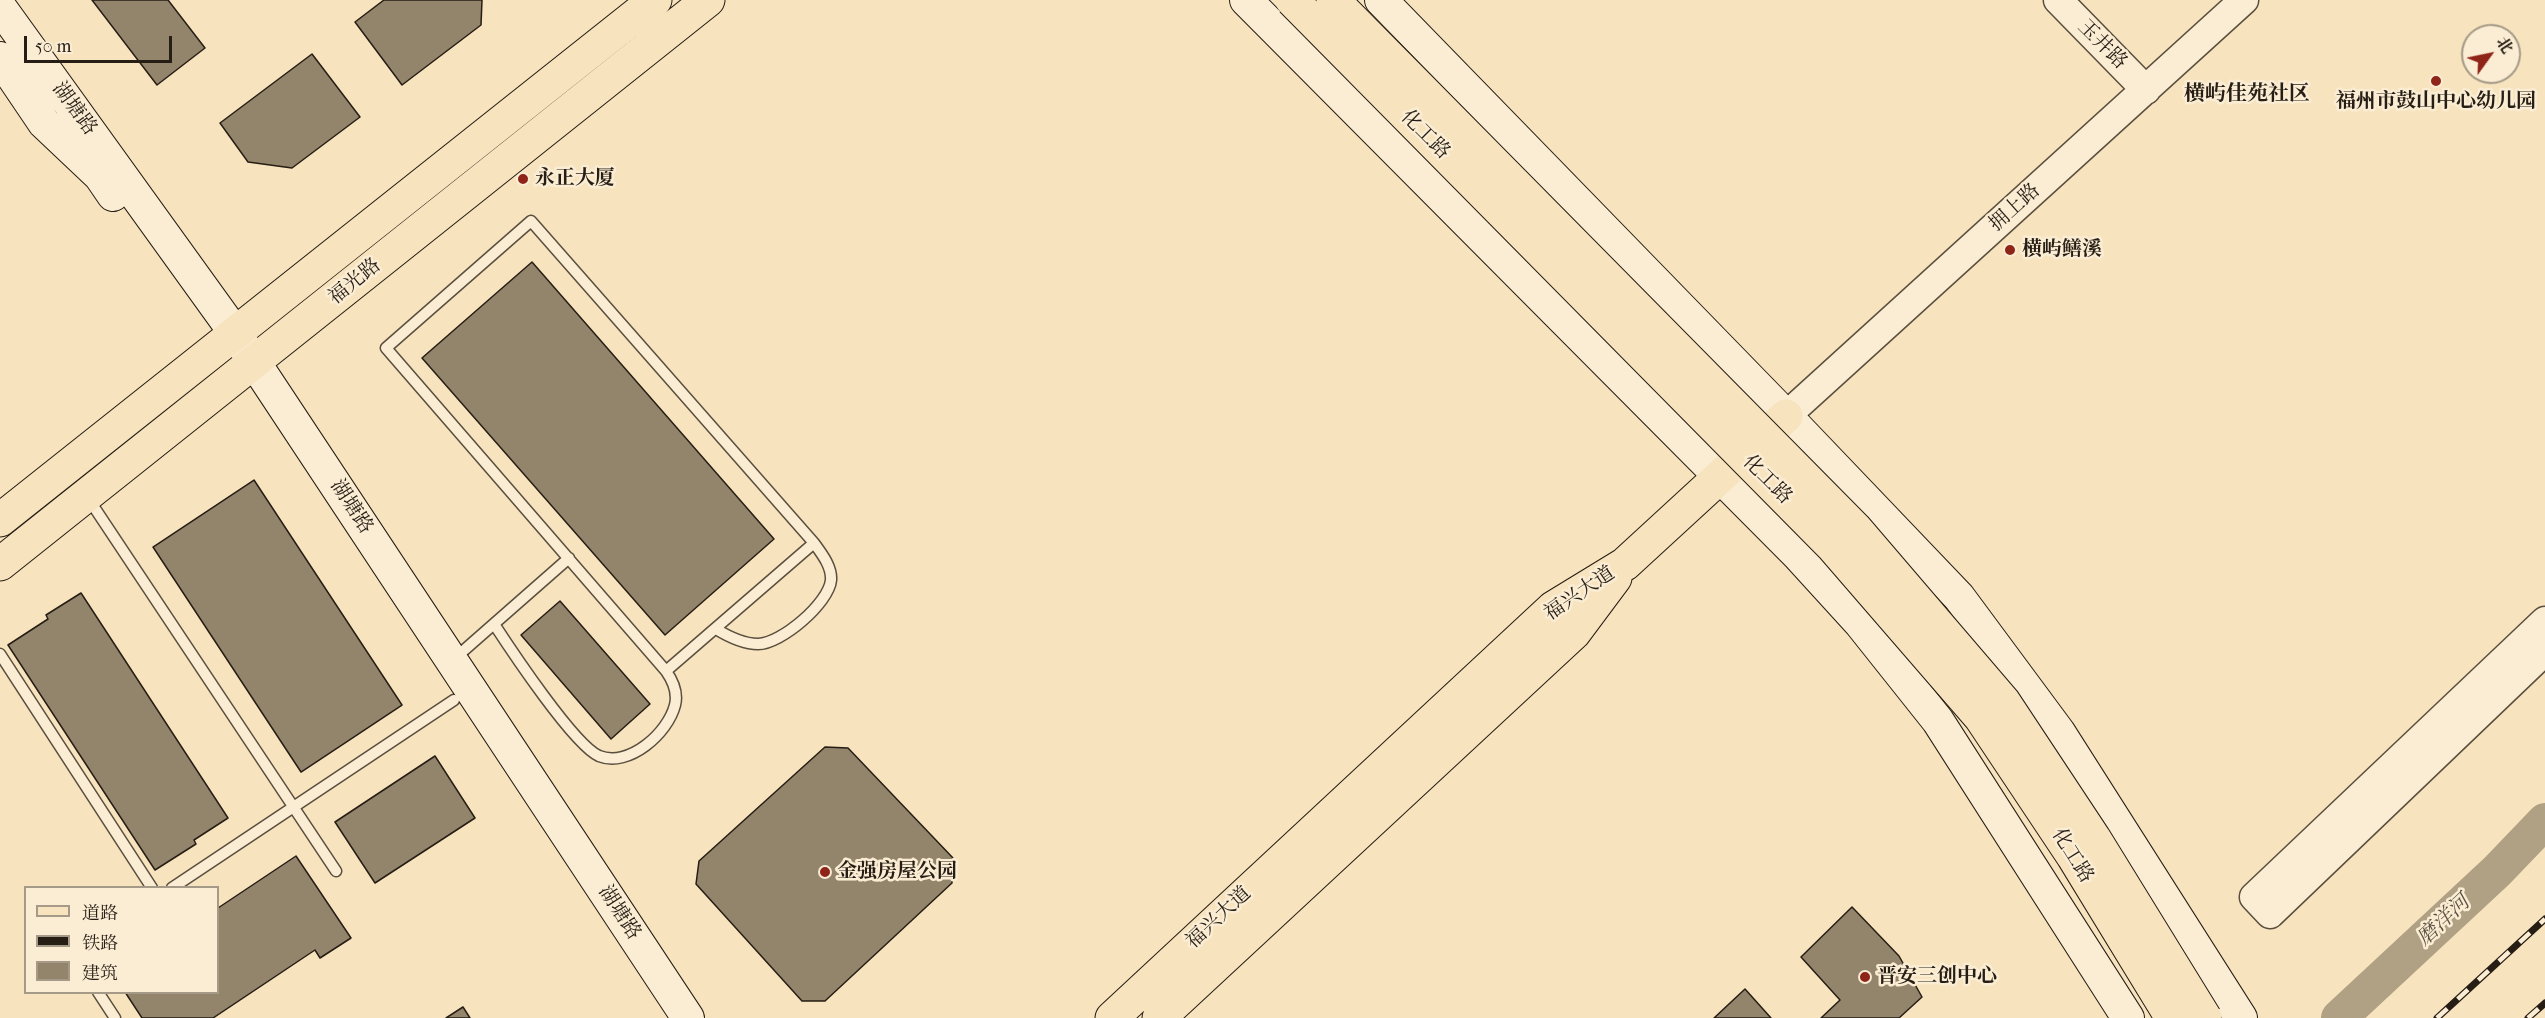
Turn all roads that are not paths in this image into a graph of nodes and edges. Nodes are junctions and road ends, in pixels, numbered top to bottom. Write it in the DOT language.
graph roads {
  1 [pos="655,0"];
  2 [pos="708,0"];
  3 [pos="1246,0"];
  4 [pos="1292,0"];
  5 [pos="1333,0"];
  6 [pos="1380,0"];
  7 [pos="2058,0"];
  8 [pos="2244,0"];
  9 [pos="0,7"];
  10 [pos="0,58"];
  11 [pos="2146,90"];
  12 [pos="227,339"];
  13 [pos="247,368"];
  14 [pos="1786,416"];
  15 [pos="1720,478"];
  16 [pos="86,495"];
  17 [pos="0,520"];
  18 [pos="814,543"];
  19 [pos="569,558"];
  20 [pos="0,564"];
  21 [pos="1624,564"];
  22 [pos="2545,621"];
  23 [pos="494,624"];
  24 [pos="716,628"];
  25 [pos="2545,651"];
  26 [pos="0,654"];
  27 [pos="453,661"];
  28 [pos="666,671"];
  29 [pos="454,700"];
  30 [pos="293,807"];
  31 [pos="336,871"];
  32 [pos="151,886"];
  33 [pos="175,886"];
  34 [pos="99,994"];
  35 [pos="115,1018"];
  36 [pos="664,1018"];
  37 [pos="688,1018"];
  38 [pos="1112,1018"];
  39 [pos="1159,1018"];
  40 [pos="2128,1018"];
  41 [pos="2172,1018"];
  42 [pos="2205,1018"];
  43 [pos="2241,1018"];
  1 -- 12 [label="main road, 福光路"];
  2 -- 13 [label="main road, 福光路"];
  3 -- 15 [label="main road"];
  4 -- 41 [label="main road, 化工路, bridge"];
  5 -- 42 [label="main road, 化工路, bridge"];
  6 -- 14 [label="main road"];
  7 -- 11 [label="street, 玉井路"];
  8 -- 11 [label="street, 拥上路"];
  9 -- 12 [label="main road, 湖塘路"];
  10 -- 12 [label="main road, 湖塘路"];
  11 -- 14 [label="street, 拥上路"];
  12 -- 13 [label="main road, 湖塘路"];
  12 -- 17 [label="main road, 福光路"];
  13 -- 16 [label="main road, 福光路"];
  13 -- 27 [label="main road, 湖塘路"];
  13 -- 29 [label="main road, 湖塘路"];
  14 -- 15 [label="main road"];
  14 -- 43 [label="main road"];
  15 -- 21 [label="main road"];
  15 -- 40 [label="main road"];
  16 -- 20 [label="main road, 福光路"];
  16 -- 30 [label="lane"];
  18 -- 19 [label="lane"];
  18 -- 24 [label="lane"];
  18 -- 24 [label="lane"];
  19 -- 23 [label="lane"];
  19 -- 28 [label="lane"];
  21 -- 38 [label="main road, 福兴大道"];
  21 -- 39 [label="main road, 福兴大道"];
  22 -- 25 [label="street"];
  23 -- 27 [label="lane"];
  23 -- 28 [label="lane"];
  24 -- 28 [label="lane"];
  26 -- 32 [label="lane"];
  27 -- 37 [label="main road, 湖塘路"];
  29 -- 30 [label="lane"];
  29 -- 36 [label="main road, 湖塘路"];
  30 -- 31 [label="lane"];
  30 -- 33 [label="lane"];
  34 -- 35 [label="lane"];
}
